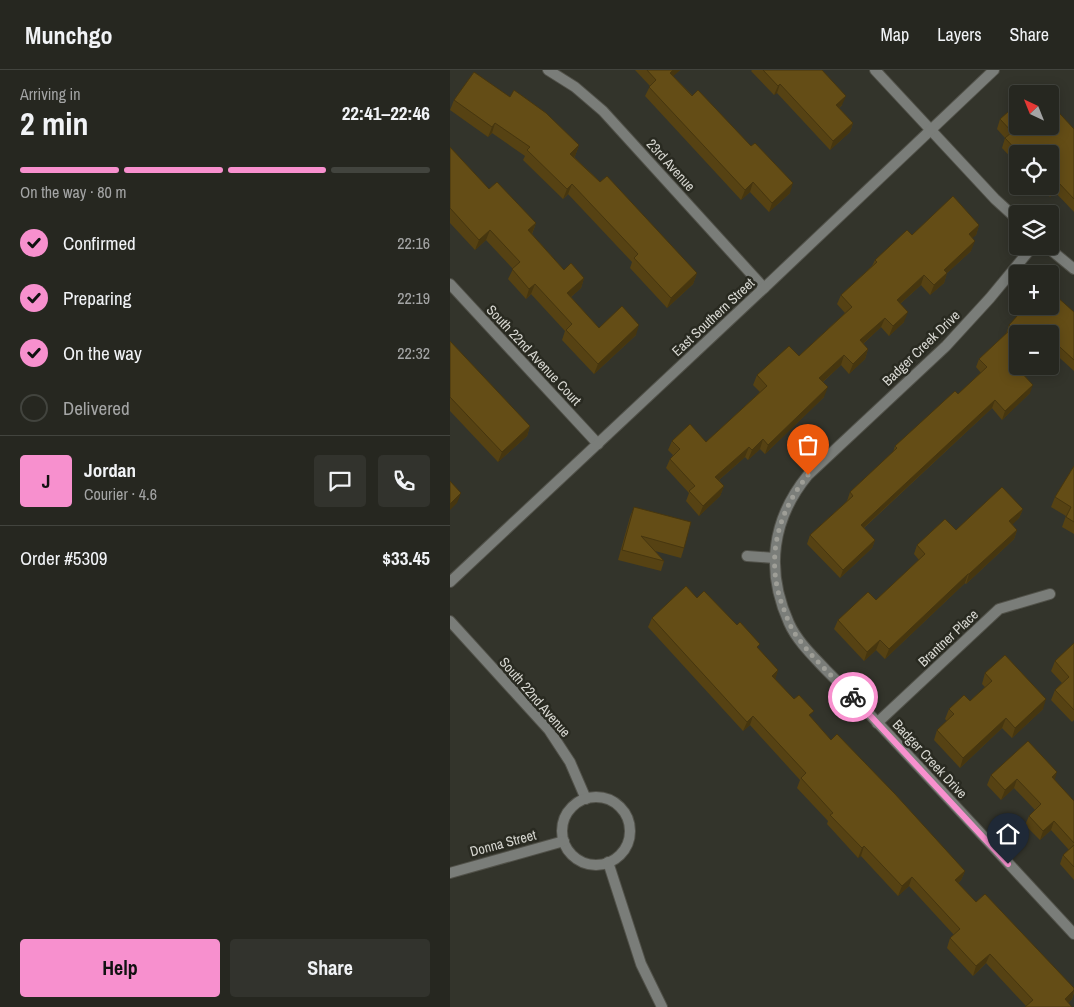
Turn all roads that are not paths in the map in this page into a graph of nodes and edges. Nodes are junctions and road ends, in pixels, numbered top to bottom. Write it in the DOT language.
graph roads {
  1 [pos="548,70"];
  2 [pos="874,70"];
  3 [pos="994,70"];
  4 [pos="930,130"];
  5 [pos="1009,211"];
  6 [pos="1026,255"];
  7 [pos="1057,255"];
  8 [pos="1074,268"];
  9 [pos="450,284"];
  10 [pos="764,288"];
  11 [pos="598,444"];
  12 [pos="747,556"];
  13 [pos="774,558"];
  14 [pos="450,582"];
  15 [pos="1050,594"];
  16 [pos="450,621"];
  17 [pos="877,723"];
  18 [pos="586,799"];
  19 [pos="564,841"];
  20 [pos="608,862"];
  21 [pos="450,872"];
  22 [pos="1074,934"];
  23 [pos="662,1007"];
  1 -- 10 [label="street, 23rd Avenue"];
  2 -- 4 [label="street"];
  3 -- 4 [label="street, East Southern Street"];
  4 -- 5 [label="street"];
  4 -- 10 [label="street, East Southern Street"];
  6 -- 13 [label="street, Badger Creek Drive"];
  7 -- 8 [label="street"];
  9 -- 11 [label="street, South 22nd Avenue Court"];
  10 -- 11 [label="street, East Southern Street"];
  11 -- 14 [label="street, East Southern Street"];
  12 -- 13 [label="street"];
  13 -- 17 [label="street, Badger Creek Drive"];
  15 -- 17 [label="street, Brantner Place"];
  16 -- 18 [label="street, South 22nd Avenue"];
  17 -- 22 [label="street, Badger Creek Drive"];
  18 -- 19 [label="street"];
  18 -- 20 [label="street"];
  19 -- 20 [label="street"];
  19 -- 21 [label="street, Donna Street"];
  20 -- 23 [label="street"];
}
